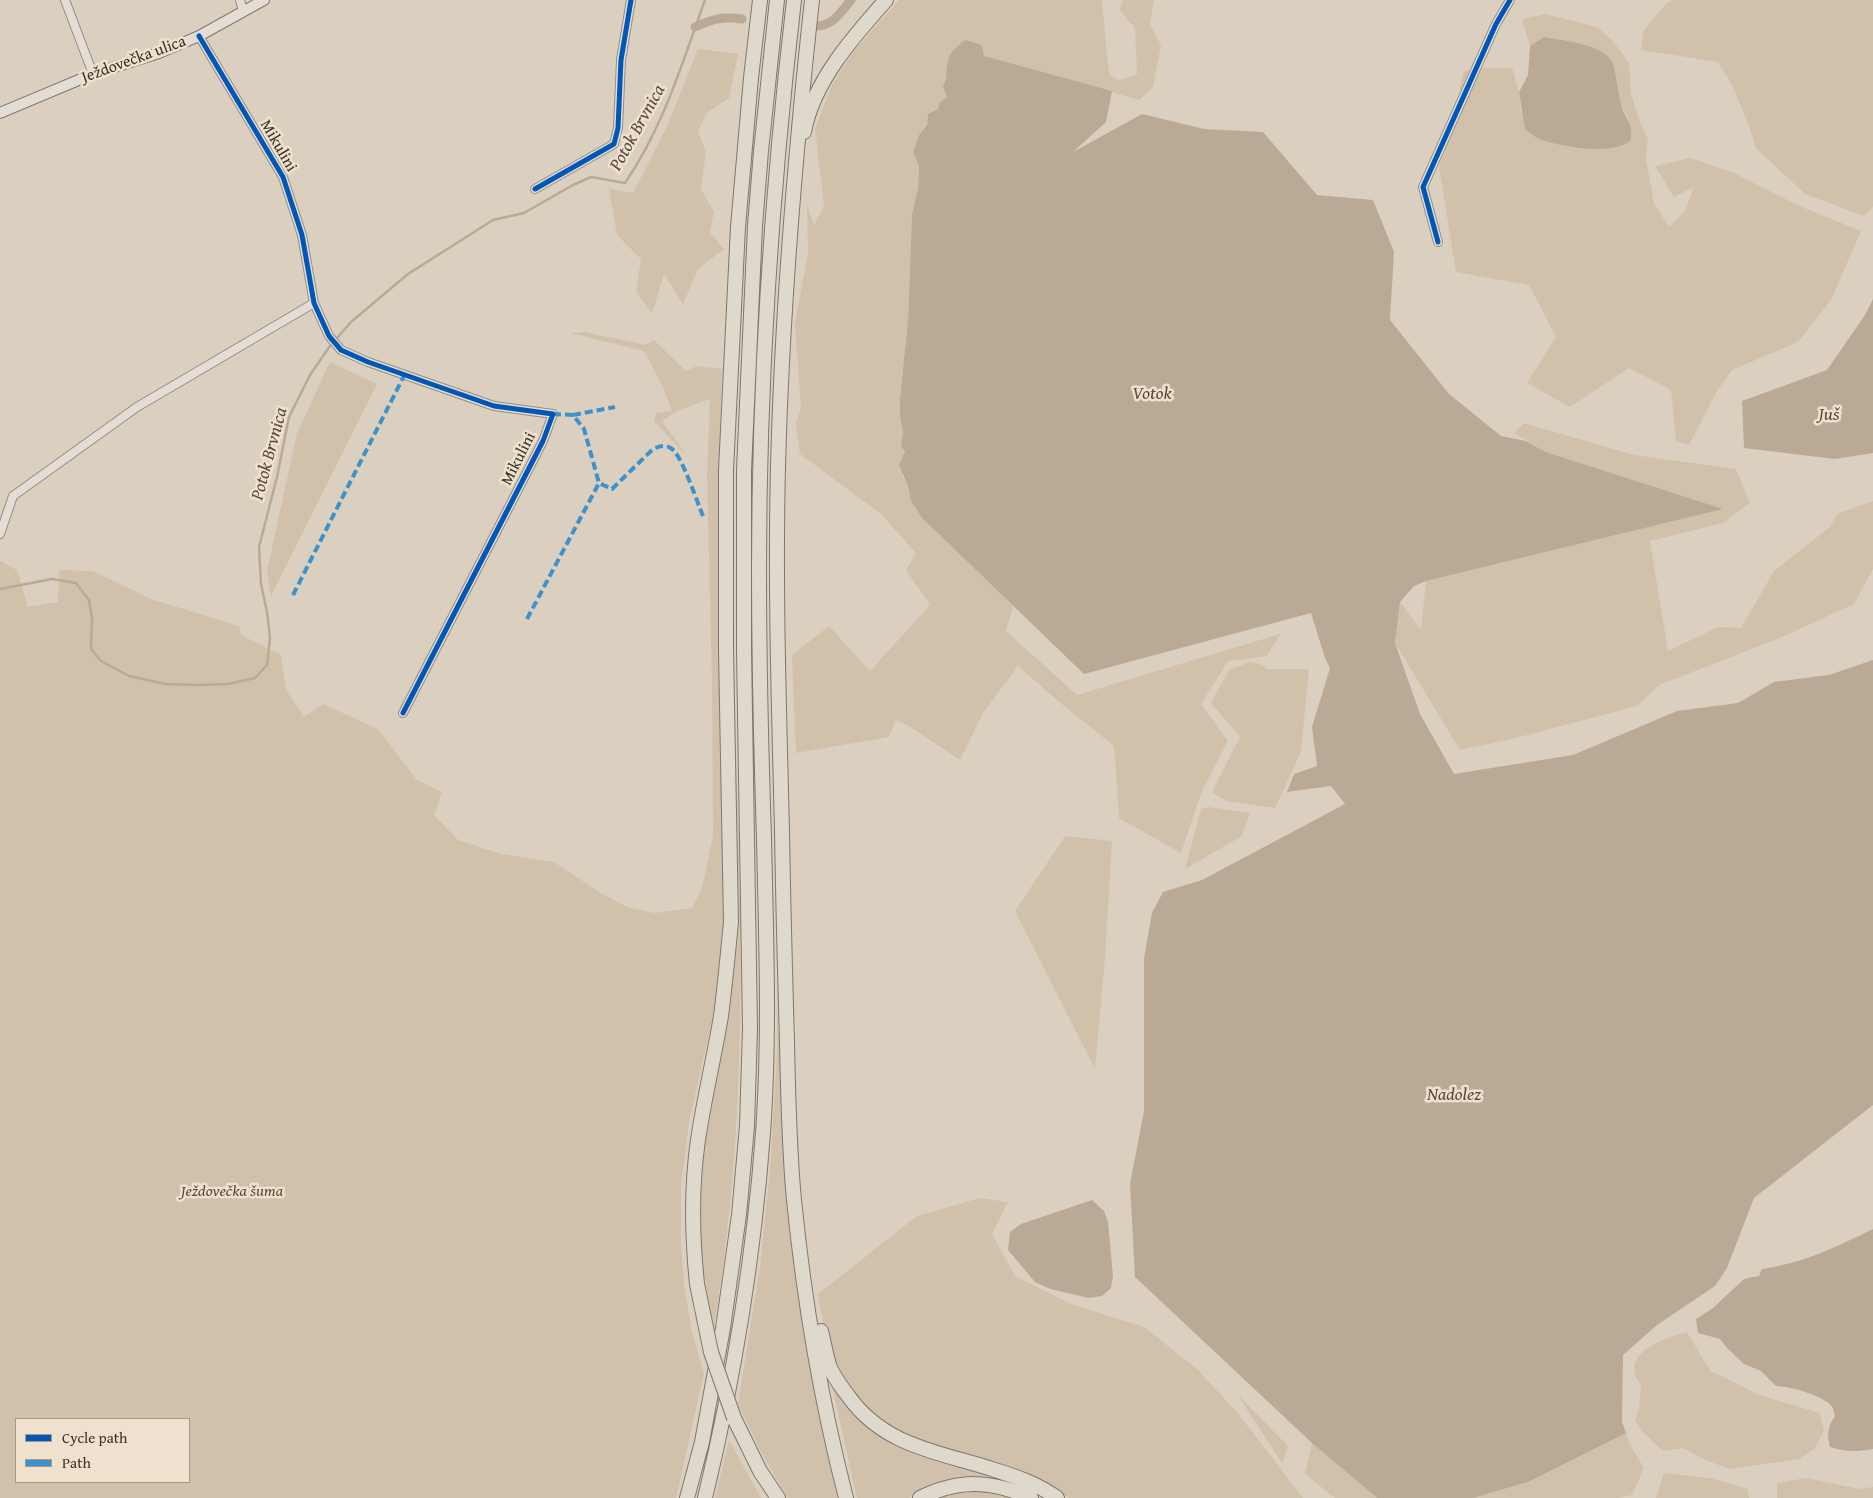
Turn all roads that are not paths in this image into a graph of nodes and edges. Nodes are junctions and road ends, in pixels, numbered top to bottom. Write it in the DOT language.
graph roads {
  1 [pos="65,0"];
  2 [pos="240,0"];
  3 [pos="264,0"];
  4 [pos="631,0"];
  5 [pos="760,0"];
  6 [pos="777,0"];
  7 [pos="794,0"];
  8 [pos="812,0"];
  9 [pos="886,0"];
  10 [pos="1510,0"];
  11 [pos="243,11"];
  12 [pos="199,36"];
  13 [pos="93,74"];
  14 [pos="0,113"];
  15 [pos="793,184"];
  16 [pos="535,189"];
  17 [pos="1438,242"];
  18 [pos="314,303"];
  19 [pos="0,534"];
  20 [pos="403,713"];
  21 [pos="802,1266"];
  22 [pos="688,1498"];
  23 [pos="705,1498"];
  24 [pos="778,1498"];
  25 [pos="846,1498"];
  26 [pos="920,1498"];
  27 [pos="1031,1498"];
  28 [pos="1057,1498"];
  1 -- 13 [label="street"];
  2 -- 11 [label="street"];
  3 -- 11 [label="main road, Ježdovečka ulica"];
  4 -- 16 [label="street"];
  5 -- 24 [label="highway, bridge"];
  6 -- 22 [label="highway"];
  7 -- 23 [label="highway"];
  8 -- 15 [label="highway"];
  9 -- 15 [label="highway"];
  10 -- 17 [label="street"];
  11 -- 12 [label="main road, Ježdovečka ulica"];
  12 -- 13 [label="main road, Ježdovečka ulica"];
  12 -- 18 [label="street, Mikulini"];
  13 -- 14 [label="main road, Ježdovečka ulica"];
  15 -- 21 [label="highway"];
  18 -- 19 [label="street"];
  18 -- 20 [label="street, Mikulini"];
  21 -- 25 [label="highway"];
  21 -- 28 [label="highway"];
  26 -- 27 [label="highway"];
}
